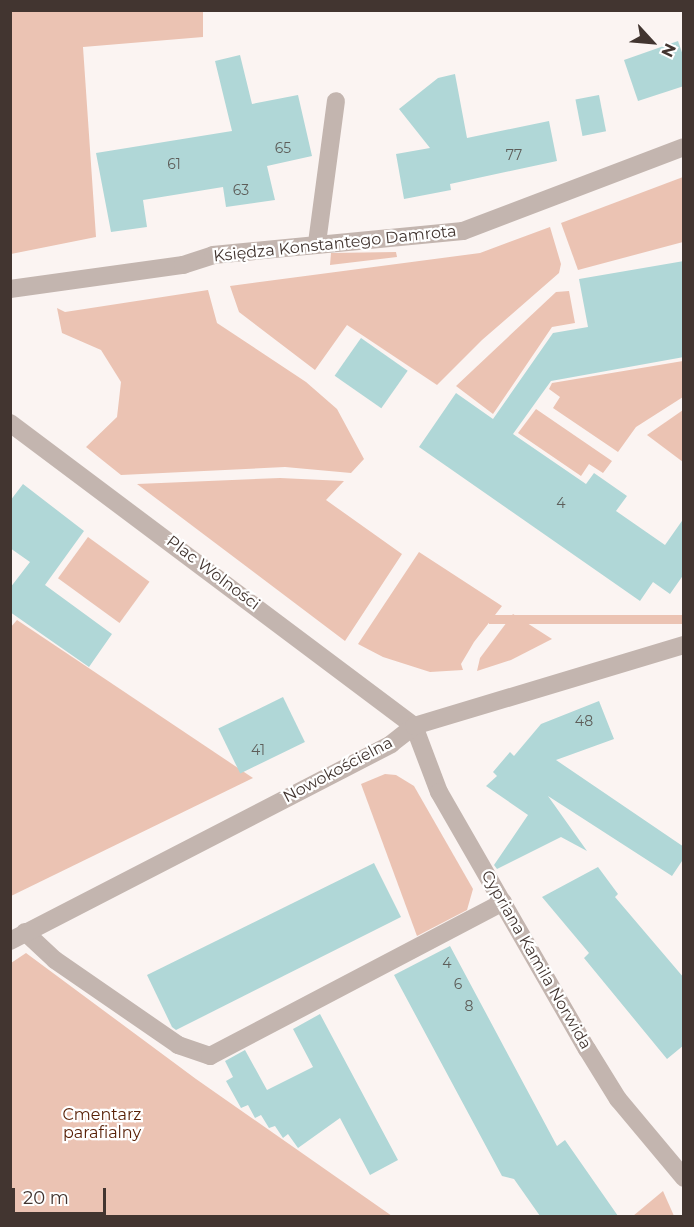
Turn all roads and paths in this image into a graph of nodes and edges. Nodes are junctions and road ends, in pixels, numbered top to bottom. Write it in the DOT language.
graph roads {
  1 [pos="336,101"];
  2 [pos="684,147"];
  3 [pos="317,243"];
  4 [pos="10,289"];
  5 [pos="11,424"];
  6 [pos="684,645"];
  7 [pos="414,726"];
  8 [pos="503,902"];
  9 [pos="18,936"];
  10 [pos="684,1179"];
  1 -- 3 [label="street"];
  2 -- 3 [label="street, Księdza Konstantego Damrota"];
  3 -- 4 [label="street, Księdza Konstantego Damrota"];
  5 -- 7 [label="street, Plac Wolności"];
  6 -- 7 [label="street, Nowokościelna"];
  7 -- 8 [label="street, Cypriana Kamila Norwida"];
  7 -- 9 [label="street, Nowokościelna"];
  8 -- 9 [label="street"];
  8 -- 10 [label="street, Cypriana Kamila Norwida"];
}
